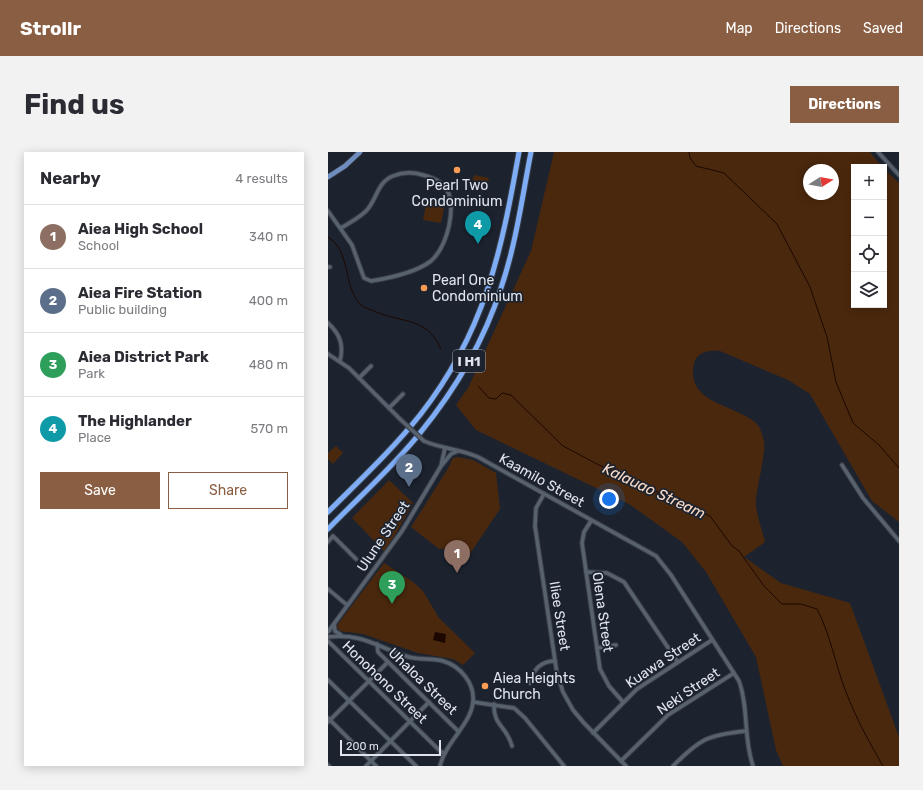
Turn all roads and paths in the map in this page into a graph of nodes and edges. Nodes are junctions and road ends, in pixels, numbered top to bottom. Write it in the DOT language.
graph roads {
  1 [pos="360,152"];
  2 [pos="519,152"];
  3 [pos="531,152"];
  4 [pos="878,152"];
  5 [pos="899,175"];
  6 [pos="328,177"];
  7 [pos="328,211"];
  8 [pos="341,228"];
  9 [pos="328,323"];
  10 [pos="328,354"];
  11 [pos="340,360"];
  12 [pos="371,366"];
  13 [pos="359,378"];
  14 [pos="403,394"];
  15 [pos="389,408"];
  16 [pos="445,448"];
  17 [pos="461,451"];
  18 [pos="842,465"];
  19 [pos="441,466"];
  20 [pos="544,494"];
  21 [pos="328,512"];
  22 [pos="591,520"];
  23 [pos="328,529"];
  24 [pos="899,541"];
  25 [pos="328,542"];
  26 [pos="356,559"];
  27 [pos="586,572"];
  28 [pos="328,589"];
  29 [pos="347,606"];
  30 [pos="334,624"];
  31 [pos="328,632"];
  32 [pos="341,635"];
  33 [pos="328,637"];
  34 [pos="712,640"];
  35 [pos="328,641"];
  36 [pos="377,644"];
  37 [pos="616,645"];
  38 [pos="328,646"];
  39 [pos="334,648"];
  40 [pos="597,648"];
  41 [pos="555,661"];
  42 [pos="388,662"];
  43 [pos="677,662"];
  44 [pos="734,673"];
  45 [pos="328,680"];
  46 [pos="369,682"];
  47 [pos="530,683"];
  48 [pos="350,702"];
  49 [pos="429,702"];
  50 [pos="473,702"];
  51 [pos="623,702"];
  52 [pos="494,704"];
  53 [pos="329,720"];
  54 [pos="410,722"];
  55 [pos="458,731"];
  56 [pos="746,732"];
  57 [pos="593,733"];
  58 [pos="390,741"];
  59 [pos="512,746"];
  60 [pos="445,753"];
  61 [pos="371,761"];
  62 [pos="621,761"];
  63 [pos="366,766"];
  64 [pos="376,766"];
  65 [pos="416,766"];
  66 [pos="440,766"];
  67 [pos="564,766"];
  68 [pos="626,766"];
  69 [pos="673,766"];
  70 [pos="752,766"];
  1 -- 6 [label="main road"];
  2 -- 21 [label="highway, I H1"];
  3 -- 23 [label="highway, I H1"];
  4 -- 5 [label="street"];
  7 -- 8 [label="street"];
  8 -- 8 [label="street"];
  9 -- 11 [label="street"];
  10 -- 11 [label="street, Kaamilo Street"];
  11 -- 13 [label="street, Kaamilo Street"];
  12 -- 13 [label="street"];
  13 -- 15 [label="street, Kaamilo Street"];
  14 -- 15 [label="street"];
  15 -- 16 [label="street, Kaamilo Street, bridge"];
  16 -- 17 [label="street, Kaamilo Street"];
  16 -- 19 [label="street, Ulune Street"];
  17 -- 19 [label="street"];
  17 -- 20 [label="street, Kaamilo Street"];
  18 -- 24 [label="street"];
  19 -- 29 [label="street, Ulune Street"];
  20 -- 22 [label="street, Kaamilo Street"];
  20 -- 41 [label="street, Iliee Street"];
  22 -- 27 [label="street, Olena Street"];
  22 -- 34 [label="street, Kaamilo Street"];
  25 -- 26 [label="street"];
  27 -- 40 [label="street, Olena Street"];
  27 -- 43 [label="street"];
  28 -- 29 [label="street"];
  29 -- 30 [label="street, Ulune Street"];
  30 -- 31 [label="street, Ulune Street"];
  30 -- 32 [label="street"];
  32 -- 33 [label="street"];
  32 -- 36 [label="street"];
  34 -- 43 [label="street, Kuawa Street"];
  34 -- 44 [label="street, Kaamilo Street"];
  35 -- 39 [label="street, Honohono Street"];
  36 -- 42 [label="street, Uhaloa Street"];
  36 -- 50 [label="street"];
  37 -- 40 [label="street"];
  38 -- 39 [label="street"];
  39 -- 46 [label="street, Honohono Street"];
  40 -- 51 [label="street, Olena Street"];
  41 -- 47 [label="street"];
  41 -- 57 [label="street, Iliee Street"];
  42 -- 46 [label="street"];
  42 -- 49 [label="street, Uhaloa Street"];
  43 -- 51 [label="street, Kuawa Street"];
  44 -- 56 [label="street, Kaamilo Street"];
  44 -- 62 [label="street, Neki Street"];
  45 -- 48 [label="street"];
  46 -- 48 [label="street"];
  46 -- 54 [label="street, Honohono Street"];
  48 -- 53 [label="street"];
  48 -- 58 [label="street"];
  49 -- 54 [label="street"];
  49 -- 55 [label="street, Uhaloa Street"];
  50 -- 52 [label="street"];
  50 -- 55 [label="street"];
  51 -- 57 [label="street, Kuawa Street"];
  52 -- 59 [label="street"];
  52 -- 67 [label="street"];
  53 -- 61 [label="street"];
  54 -- 58 [label="street"];
  54 -- 60 [label="street, Honohono Street"];
  55 -- 60 [label="street"];
  56 -- 69 [label="street"];
  56 -- 70 [label="street, Kaamilo Street"];
  57 -- 62 [label="street, Iliee Street"];
  58 -- 61 [label="street"];
  58 -- 65 [label="street"];
  60 -- 66 [label="street"];
  61 -- 63 [label="street"];
  61 -- 64 [label="street"];
  62 -- 68 [label="street, Iliee Street"];
}
